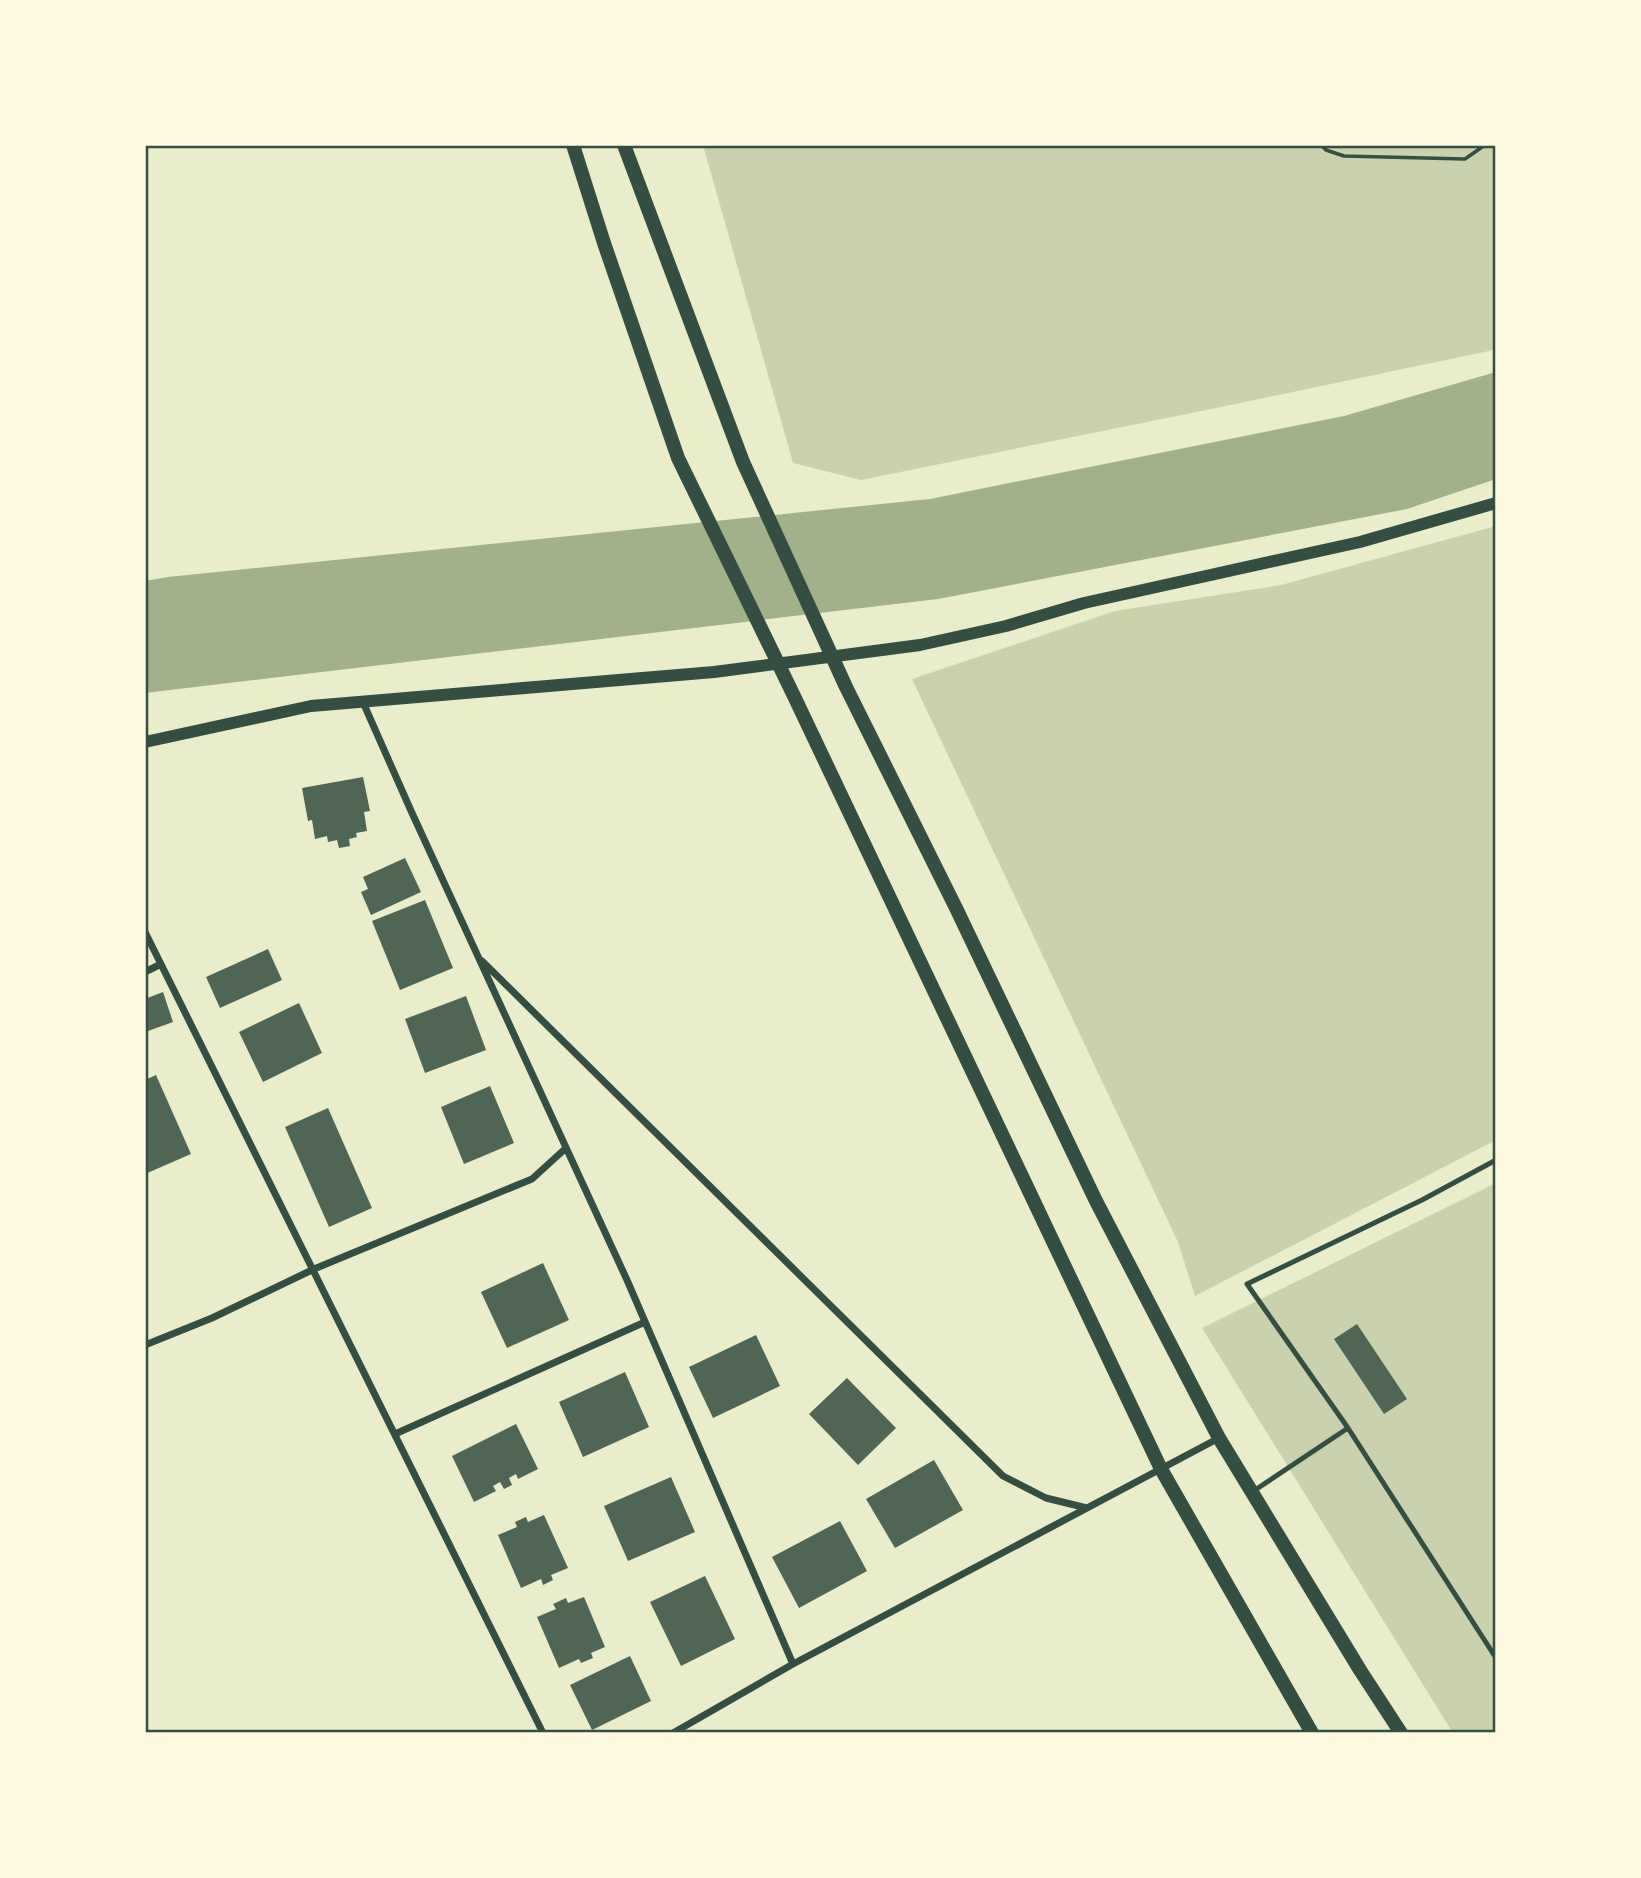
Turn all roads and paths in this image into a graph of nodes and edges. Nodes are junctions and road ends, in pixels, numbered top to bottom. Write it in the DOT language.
graph roads {
  1 [pos="573,145"];
  2 [pos="625,145"];
  3 [pos="1321,145"];
  4 [pos="1485,145"];
  5 [pos="1496,503"];
  6 [pos="362,701"];
  7 [pos="145,742"];
  8 [pos="145,932"];
  9 [pos="479,958"];
  10 [pos="161,964"];
  11 [pos="145,972"];
  12 [pos="566,1148"];
  13 [pos="1496,1160"];
  14 [pos="314,1269"];
  15 [pos="645,1322"];
  16 [pos="145,1345"];
  17 [pos="1348,1428"];
  18 [pos="395,1434"];
  19 [pos="1219,1438"];
  20 [pos="1161,1469"];
  21 [pos="1252,1492"];
  22 [pos="1087,1508"];
  23 [pos="1496,1658"];
  24 [pos="793,1664"];
  25 [pos="683,1731"];
  26 [pos="543,1733"];
  27 [pos="673,1733"];
  28 [pos="1312,1733"];
  29 [pos="1401,1733"];
  1 -- 20 [label="main road"];
  2 -- 19 [label="main road"];
  3 -- 4 [label="path"];
  5 -- 6 [label="street"];
  6 -- 7 [label="street"];
  6 -- 9 [label="street"];
  8 -- 10 [label="street"];
  9 -- 12 [label="street"];
  9 -- 22 [label="street"];
  10 -- 11 [label="street"];
  10 -- 14 [label="street"];
  12 -- 14 [label="street"];
  12 -- 15 [label="street"];
  13 -- 17 [label="lane"];
  14 -- 16 [label="street"];
  14 -- 18 [label="street"];
  15 -- 18 [label="street"];
  15 -- 24 [label="street"];
  17 -- 21 [label="lane"];
  17 -- 23 [label="lane"];
  18 -- 26 [label="street"];
  19 -- 20 [label="street"];
  19 -- 21 [label="main road"];
  20 -- 22 [label="street"];
  20 -- 28 [label="main road"];
  21 -- 29 [label="main road"];
  22 -- 24 [label="street"];
  24 -- 25 [label="street"];
  25 -- 27 [label="street"];
}
